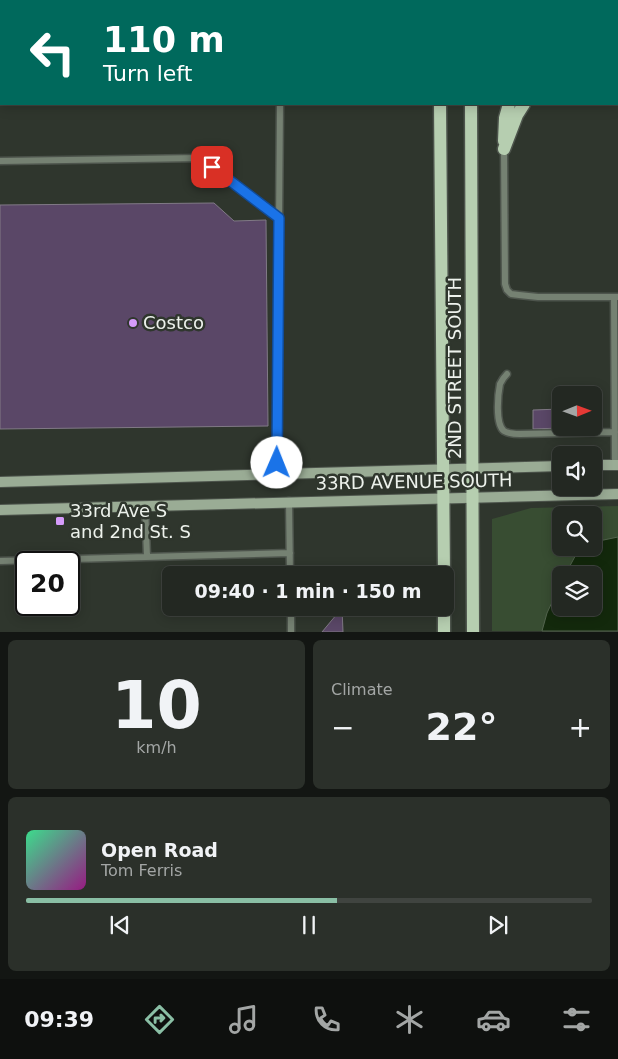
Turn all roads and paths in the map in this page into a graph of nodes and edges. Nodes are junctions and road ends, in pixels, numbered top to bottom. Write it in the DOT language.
graph roads {
  1 [pos="280,105"];
  2 [pos="440,105"];
  3 [pos="471,105"];
  4 [pos="508,105"];
  5 [pos="523,105"];
  6 [pos="504,149"];
  7 [pos="0,161"];
  8 [pos="279,218"];
  9 [pos="616,297"];
  10 [pos="507,374"];
  11 [pos="616,411"];
  12 [pos="614,432"];
  13 [pos="602,465"];
  14 [pos="617,465"];
  15 [pos="552,466"];
  16 [pos="473,468"];
  17 [pos="444,469"];
  18 [pos="277,474"];
  19 [pos="0,482"];
  20 [pos="618,494"];
  21 [pos="473,498"];
  22 [pos="444,499"];
  23 [pos="289,502"];
  24 [pos="146,505"];
  25 [pos="0,510"];
  26 [pos="290,553"];
  27 [pos="147,556"];
  28 [pos="0,561"];
  29 [pos="290,566"];
  30 [pos="444,566"];
  31 [pos="291,616"];
  32 [pos="444,616"];
  33 [pos="291,632"];
  34 [pos="444,632"];
  35 [pos="473,632"];
  1 -- 8 [label="lane"];
  2 -- 17 [label="main road, 2ND STREET SOUTH"];
  3 -- 16 [label="main road, 2ND STREET SOUTH"];
  4 -- 6 [label="main road"];
  5 -- 6 [label="main road"];
  6 -- 9 [label="lane"];
  7 -- 8 [label="lane"];
  8 -- 18 [label="lane"];
  9 -- 11 [label="lane"];
  10 -- 12 [label="lane"];
  11 -- 12 [label="lane"];
  12 -- 14 [label="lane"];
  13 -- 14 [label="main road"];
  15 -- 16 [label="main road, 33RD AVENUE SOUTH"];
  16 -- 17 [label="main road, 33RD AVENUE SOUTH"];
  16 -- 21 [label="main road, 2ND STREET SOUTH"];
  17 -- 18 [label="main road, 33RD AVENUE SOUTH"];
  17 -- 22 [label="main road, 2ND STREET SOUTH"];
  18 -- 19 [label="main road, 33RD AVENUE SOUTH"];
  20 -- 21 [label="main road, 33RD AVENUE SOUTH"];
  21 -- 22 [label="main road, 33RD AVENUE SOUTH"];
  21 -- 35 [label="main road, 2ND STREET SOUTH"];
  22 -- 23 [label="main road, 33RD AVENUE SOUTH"];
  22 -- 30 [label="main road, 2ND STREET SOUTH"];
  23 -- 24 [label="main road, 33RD AVENUE SOUTH"];
  23 -- 26 [label="lane"];
  24 -- 25 [label="main road, 33RD AVENUE SOUTH"];
  24 -- 27 [label="lane"];
  26 -- 27 [label="lane"];
  26 -- 29 [label="lane"];
  27 -- 28 [label="lane"];
  31 -- 33 [label="lane"];
  32 -- 34 [label="main road"];
}
